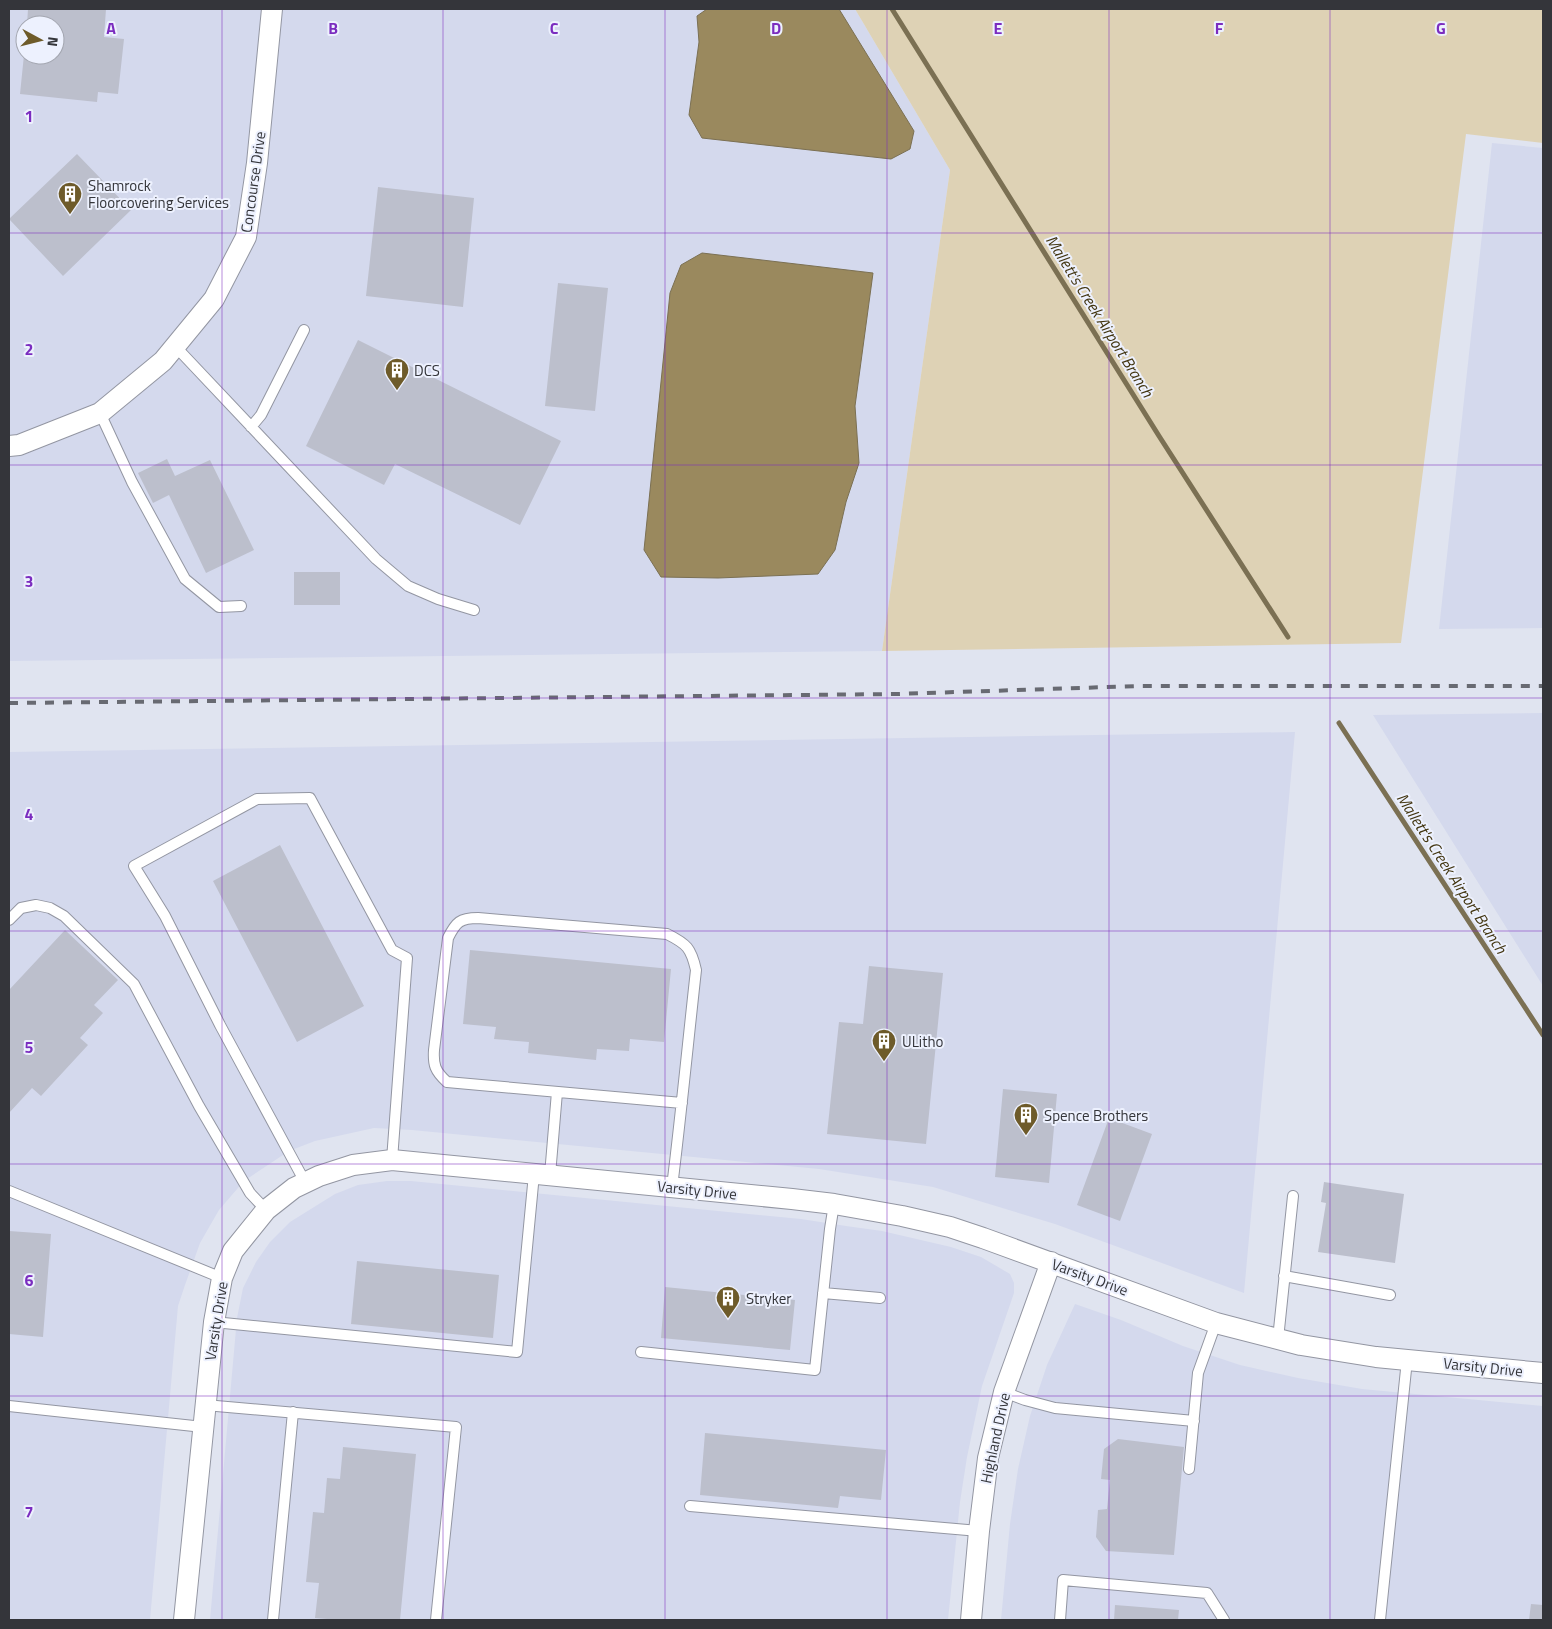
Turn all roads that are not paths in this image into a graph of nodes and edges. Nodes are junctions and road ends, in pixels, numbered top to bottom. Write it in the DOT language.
graph roads {
  1 [pos="272,9"];
  2 [pos="304,330"];
  3 [pos="175,346"];
  4 [pos="100,413"];
  5 [pos="251,427"];
  6 [pos="9,446"];
  7 [pos="241,606"];
  8 [pos="474,610"];
  9 [pos="9,920"];
  10 [pos="557,1092"];
  11 [pos="682,1103"];
  12 [pos="392,1160"];
  13 [pos="542,1175"];
  14 [pos="305,1182"];
  15 [pos="672,1187"];
  16 [pos="9,1190"];
  17 [pos="1292,1196"];
  18 [pos="834,1204"];
  19 [pos="266,1210"];
  20 [pos="1051,1262"];
  21 [pos="1284,1276"];
  22 [pos="222,1278"];
  23 [pos="823,1293"];
  24 [pos="1390,1295"];
  25 [pos="880,1298"];
  26 [pos="214,1322"];
  27 [pos="1216,1323"];
  28 [pos="1278,1339"];
  29 [pos="641,1352"];
  30 [pos="1407,1360"];
  31 [pos="1543,1374"];
  32 [pos="1004,1392"];
  33 [pos="205,1405"];
  34 [pos="9,1406"];
  35 [pos="293,1412"];
  36 [pos="1194,1421"];
  37 [pos="203,1427"];
  38 [pos="1189,1469"];
  39 [pos="690,1506"];
  40 [pos="979,1531"];
  41 [pos="184,1620"];
  42 [pos="273,1620"];
  43 [pos="436,1620"];
  44 [pos="971,1620"];
  45 [pos="1060,1620"];
  46 [pos="1224,1620"];
  47 [pos="1380,1620"];
  1 -- 3 [label="street, Concourse Drive"];
  2 -- 5 [label="lane"];
  3 -- 4 [label="street, Concourse Drive"];
  3 -- 5 [label="lane"];
  4 -- 6 [label="street, Concourse Drive"];
  4 -- 7 [label="lane"];
  5 -- 8 [label="lane"];
  9 -- 19 [label="lane"];
  10 -- 11 [label="lane"];
  10 -- 11 [label="lane"];
  10 -- 13 [label="lane"];
  11 -- 15 [label="lane"];
  12 -- 13 [label="street, Varsity Drive"];
  12 -- 14 [label="street, Varsity Drive"];
  12 -- 14 [label="lane"];
  13 -- 15 [label="street, Varsity Drive"];
  13 -- 26 [label="lane"];
  14 -- 19 [label="street, Varsity Drive"];
  15 -- 18 [label="street, Varsity Drive"];
  16 -- 22 [label="lane"];
  17 -- 21 [label="lane"];
  18 -- 20 [label="street, Varsity Drive"];
  18 -- 23 [label="lane"];
  19 -- 22 [label="street, Varsity Drive"];
  20 -- 27 [label="street, Varsity Drive"];
  20 -- 32 [label="street, Highland Drive"];
  21 -- 24 [label="lane"];
  21 -- 28 [label="lane"];
  22 -- 26 [label="street, Varsity Drive"];
  23 -- 25 [label="lane"];
  23 -- 29 [label="lane"];
  26 -- 33 [label="street, Varsity Drive"];
  27 -- 28 [label="street, Varsity Drive"];
  27 -- 36 [label="lane"];
  28 -- 30 [label="street, Varsity Drive"];
  30 -- 31 [label="street, Varsity Drive"];
  30 -- 47 [label="lane"];
  32 -- 36 [label="lane"];
  32 -- 40 [label="street, Highland Drive"];
  33 -- 35 [label="lane"];
  33 -- 37 [label="street, Varsity Drive"];
  34 -- 37 [label="lane"];
  35 -- 42 [label="lane"];
  35 -- 43 [label="lane"];
  36 -- 38 [label="lane"];
  37 -- 41 [label="street, Varsity Drive"];
  39 -- 40 [label="lane"];
  40 -- 44 [label="street, Highland Drive"];
  45 -- 46 [label="lane"];
}
